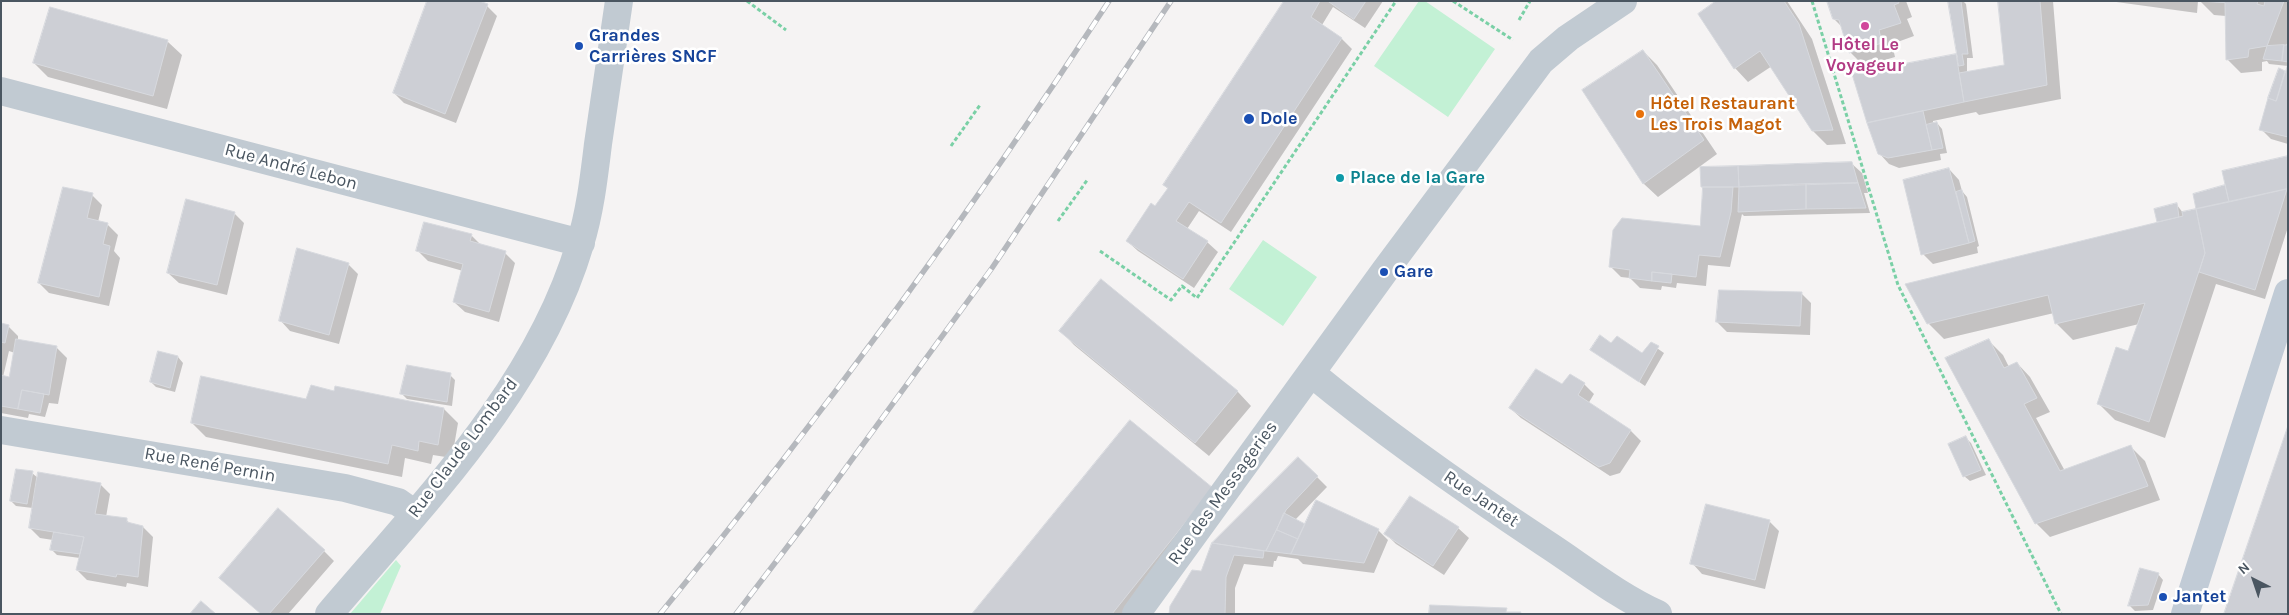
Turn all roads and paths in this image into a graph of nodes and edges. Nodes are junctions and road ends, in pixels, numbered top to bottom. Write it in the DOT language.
graph roads {
  1 [pos="618,1"];
  2 [pos="747,1"];
  3 [pos="1396,1"];
  4 [pos="1453,1"];
  5 [pos="1530,1"];
  6 [pos="1624,1"];
  7 [pos="1812,1"];
  8 [pos="1519,20"];
  9 [pos="786,30"];
  10 [pos="1514,41"];
  11 [pos="1,91"];
  12 [pos="980,105"];
  13 [pos="951,146"];
  14 [pos="1088,179"];
  15 [pos="1058,221"];
  16 [pos="581,243"];
  17 [pos="1100,251"];
  18 [pos="2288,293"];
  19 [pos="1311,373"];
  20 [pos="1,430"];
  21 [pos="414,514"];
  22 [pos="329,614"];
  23 [pos="1136,614"];
  24 [pos="1658,614"];
  25 [pos="2061,614"];
  26 [pos="2184,614"];
  1 -- 16 [label="street, Rue Claude Lombard"];
  2 -- 9 [label="path"];
  3 -- 17 [label="path"];
  4 -- 10 [label="path"];
  5 -- 8 [label="path"];
  6 -- 19 [label="street, Rue des Messageries"];
  7 -- 25 [label="path"];
  11 -- 16 [label="street, Rue André Lebon"];
  12 -- 13 [label="path"];
  14 -- 15 [label="path"];
  16 -- 21 [label="street, Rue Claude Lombard"];
  18 -- 26 [label="main road"];
  19 -- 23 [label="street, Rue des Messageries"];
  19 -- 24 [label="street, Rue Jantet"];
  20 -- 21 [label="street, Rue René Pernin"];
  21 -- 22 [label="street, Rue Claude Lombard"];
}
